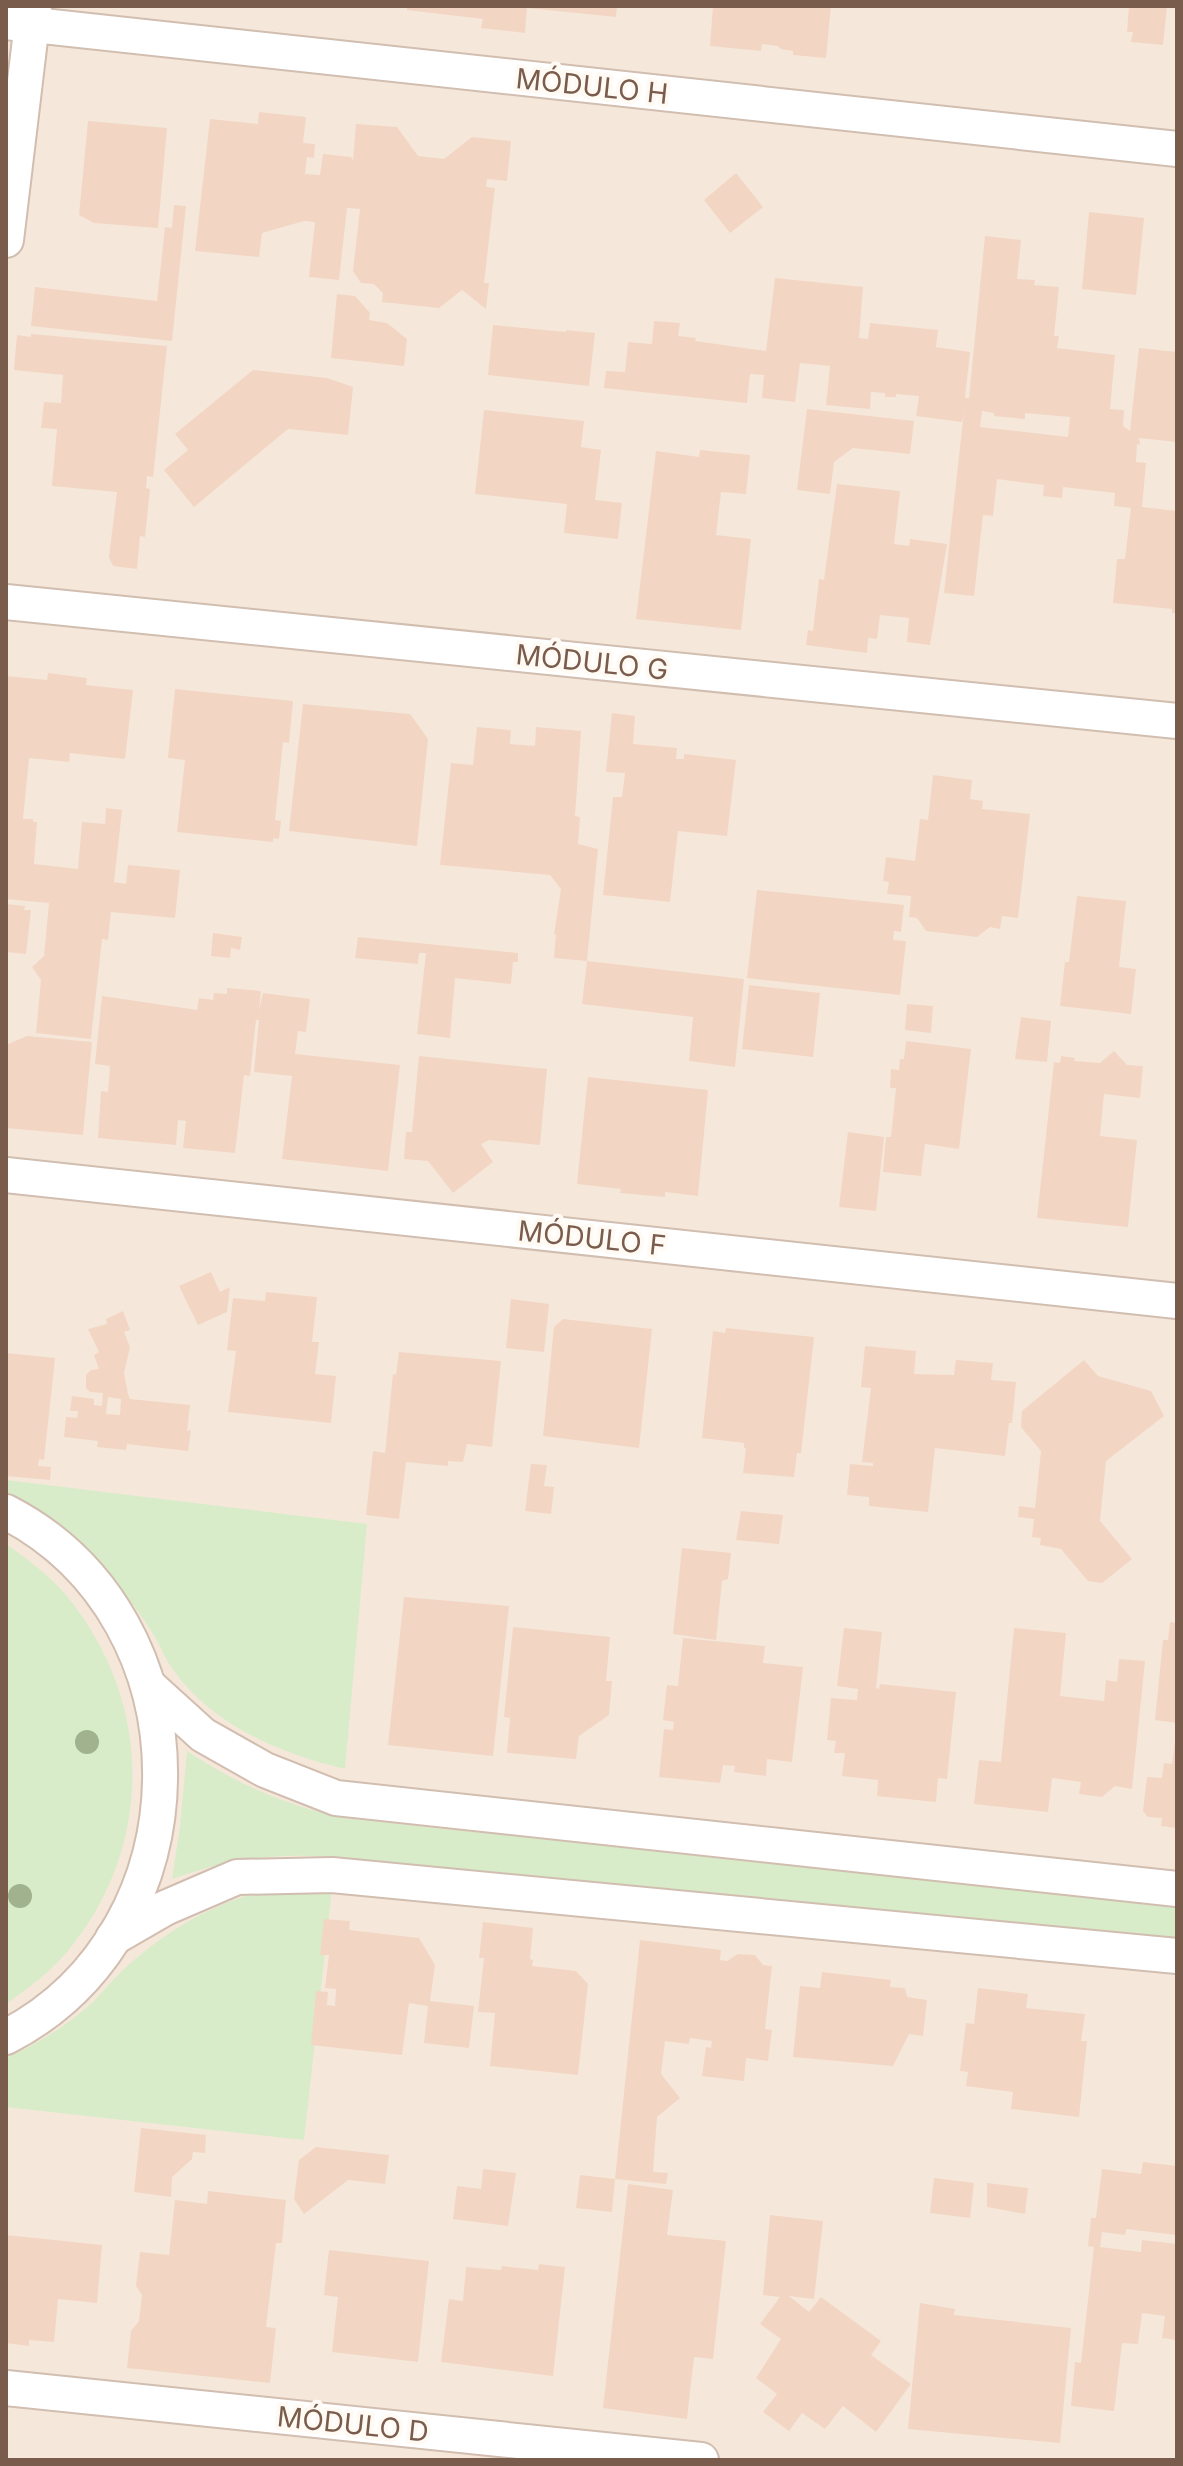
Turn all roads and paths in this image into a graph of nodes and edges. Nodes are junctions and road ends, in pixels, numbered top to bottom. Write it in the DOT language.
graph roads {
  1 [pos="24,18"];
  2 [pos="1177,149"];
  3 [pos="6,240"];
  4 [pos="6,602"];
  5 [pos="1177,721"];
  6 [pos="6,1175"];
  7 [pos="1177,1301"];
  8 [pos="6,1512"];
  9 [pos="149,1686"];
  10 [pos="1177,1889"];
  11 [pos="113,1938"];
  12 [pos="1177,1956"];
  13 [pos="6,2037"];
  14 [pos="6,2388"];
  15 [pos="701,2460"];
  1 -- 2 [label="street, MÓDULO H"];
  1 -- 3 [label="street"];
  4 -- 5 [label="street, MÓDULO G"];
  6 -- 7 [label="street, MÓDULO F"];
  8 -- 9 [label="street"];
  9 -- 10 [label="street"];
  9 -- 11 [label="street"];
  11 -- 12 [label="street"];
  11 -- 13 [label="street"];
  14 -- 15 [label="street, MÓDULO D"];
}
